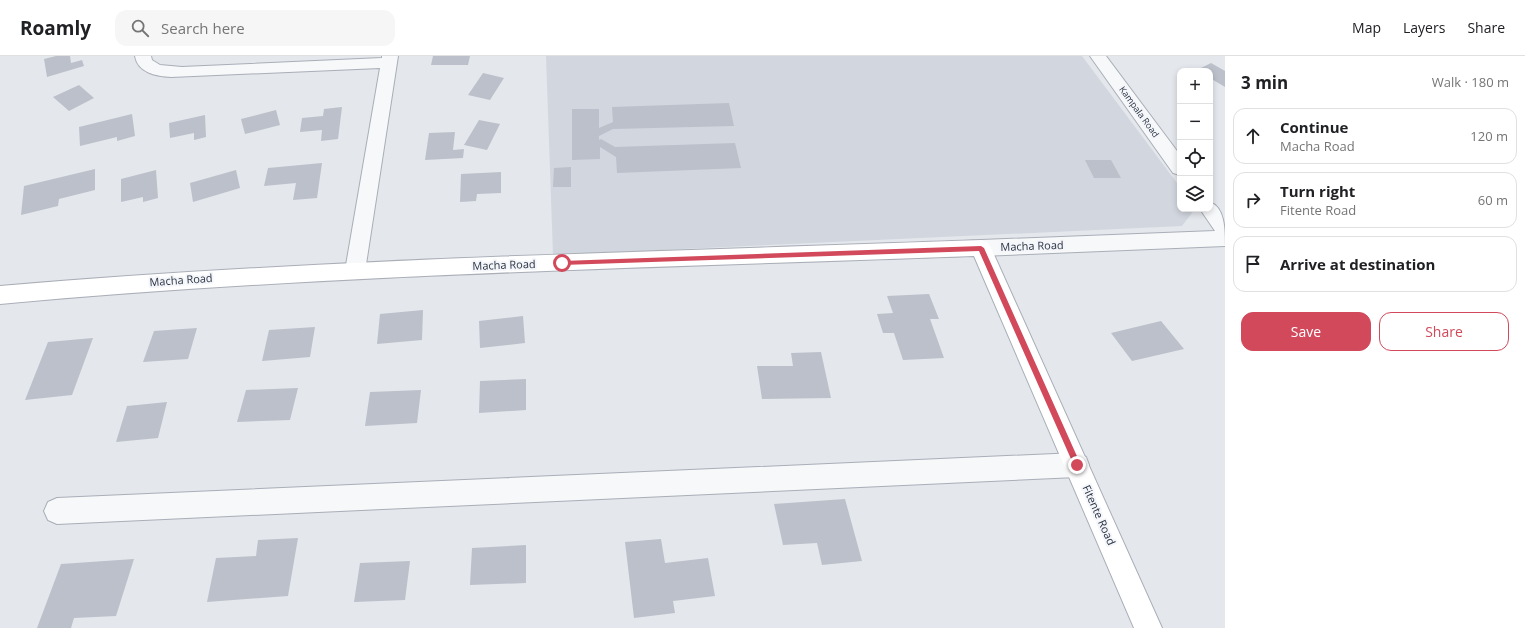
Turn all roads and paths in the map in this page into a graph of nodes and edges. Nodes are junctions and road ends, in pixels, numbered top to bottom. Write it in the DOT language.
graph roads {
  1 [pos="143,56"];
  2 [pos="1098,56"];
  3 [pos="389,60"];
  4 [pos="1177,164"];
  5 [pos="1213,212"];
  6 [pos="1225,229"];
  7 [pos="1225,238"];
  8 [pos="981,248"];
  9 [pos="355,271"];
  10 [pos="0,295"];
  11 [pos="1077,465"];
  12 [pos="56,511"];
  13 [pos="1148,628"];
  1 -- 3 [label="street"];
  2 -- 4 [label="street, Kampala Road"];
  3 -- 9 [label="street"];
  5 -- 6 [label="street"];
  7 -- 8 [label="street, Macha Road"];
  8 -- 9 [label="main road, Macha Road"];
  8 -- 11 [label="main road, Fitente Road"];
  9 -- 10 [label="main road, Macha Road"];
  11 -- 12 [label="street"];
  11 -- 13 [label="main road, Fitente Road"];
}
